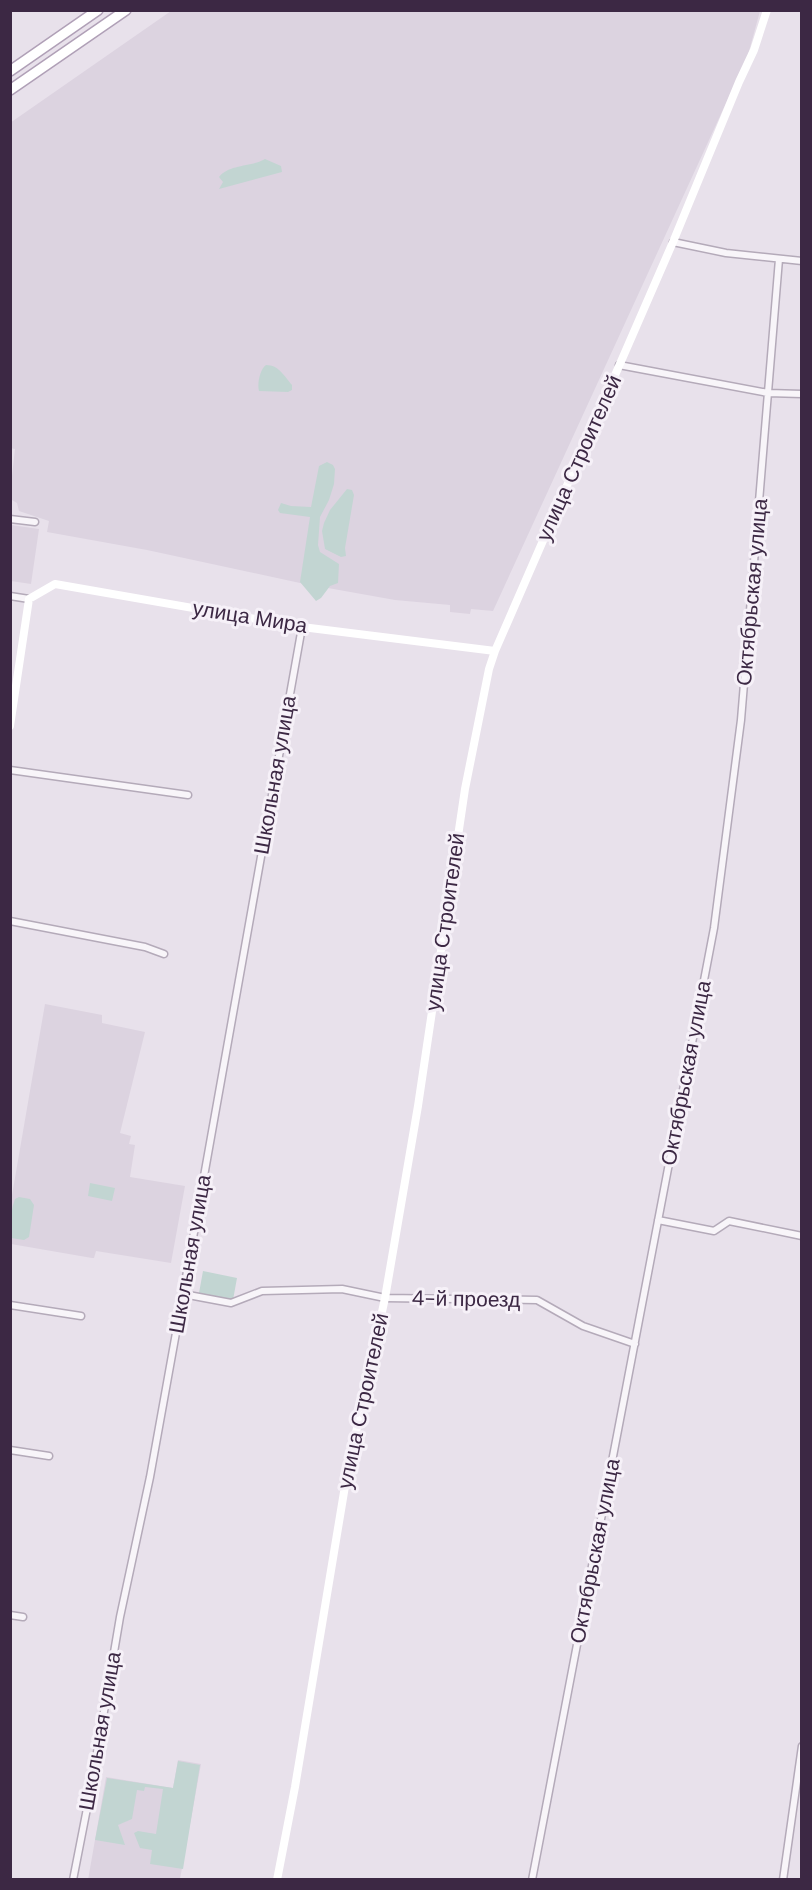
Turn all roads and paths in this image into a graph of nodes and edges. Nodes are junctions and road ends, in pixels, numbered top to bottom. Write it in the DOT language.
graph roads {
  1 [pos="98,10"];
  2 [pos="126,10"];
  3 [pos="767,10"];
  4 [pos="10,71"];
  5 [pos="10,90"];
  6 [pos="673,242"];
  7 [pos="779,259"];
  8 [pos="801,261"];
  9 [pos="619,365"];
  10 [pos="768,393"];
  11 [pos="801,394"];
  12 [pos="10,519"];
  13 [pos="35,522"];
  14 [pos="10,596"];
  15 [pos="29,599"];
  16 [pos="302,627"];
  17 [pos="495,651"];
  18 [pos="10,726"];
  19 [pos="10,770"];
  20 [pos="188,795"];
  21 [pos="10,921"];
  22 [pos="164,954"];
  23 [pos="658,1220"];
  24 [pos="801,1236"];
  25 [pos="183,1294"];
  26 [pos="385,1298"];
  27 [pos="10,1305"];
  28 [pos="81,1316"];
  29 [pos="635,1344"];
  30 [pos="10,1450"];
  31 [pos="49,1456"];
  32 [pos="10,1615"];
  33 [pos="23,1617"];
  34 [pos="801,1746"];
  35 [pos="73,1880"];
  36 [pos="277,1880"];
  37 [pos="532,1880"];
  38 [pos="783,1880"];
  1 -- 4 [label="main road"];
  2 -- 5 [label="main road"];
  3 -- 6 [label="main road, улица Строителей"];
  6 -- 7 [label="street"];
  6 -- 9 [label="main road, улица Строителей"];
  7 -- 8 [label="street"];
  7 -- 10 [label="street, Октябрьская улица"];
  9 -- 10 [label="street"];
  9 -- 17 [label="main road, улица Строителей"];
  10 -- 11 [label="street"];
  10 -- 23 [label="street, Октябрьская улица"];
  12 -- 13 [label="street"];
  14 -- 15 [label="street"];
  15 -- 16 [label="main road, улица Мира"];
  15 -- 18 [label="main road"];
  16 -- 17 [label="main road, улица Мира"];
  16 -- 25 [label="street, Школьная улица"];
  17 -- 26 [label="main road, улица Строителей"];
  19 -- 20 [label="street"];
  21 -- 22 [label="street"];
  23 -- 24 [label="street"];
  23 -- 29 [label="street, Октябрьская улица"];
  25 -- 26 [label="street, 4-й проезд"];
  25 -- 35 [label="street, Школьная улица"];
  26 -- 29 [label="street, 4-й проезд"];
  26 -- 36 [label="main road, улица Строителей"];
  27 -- 28 [label="street"];
  29 -- 37 [label="street, Октябрьская улица"];
  30 -- 31 [label="street"];
  32 -- 33 [label="street"];
  34 -- 38 [label="street"];
}
